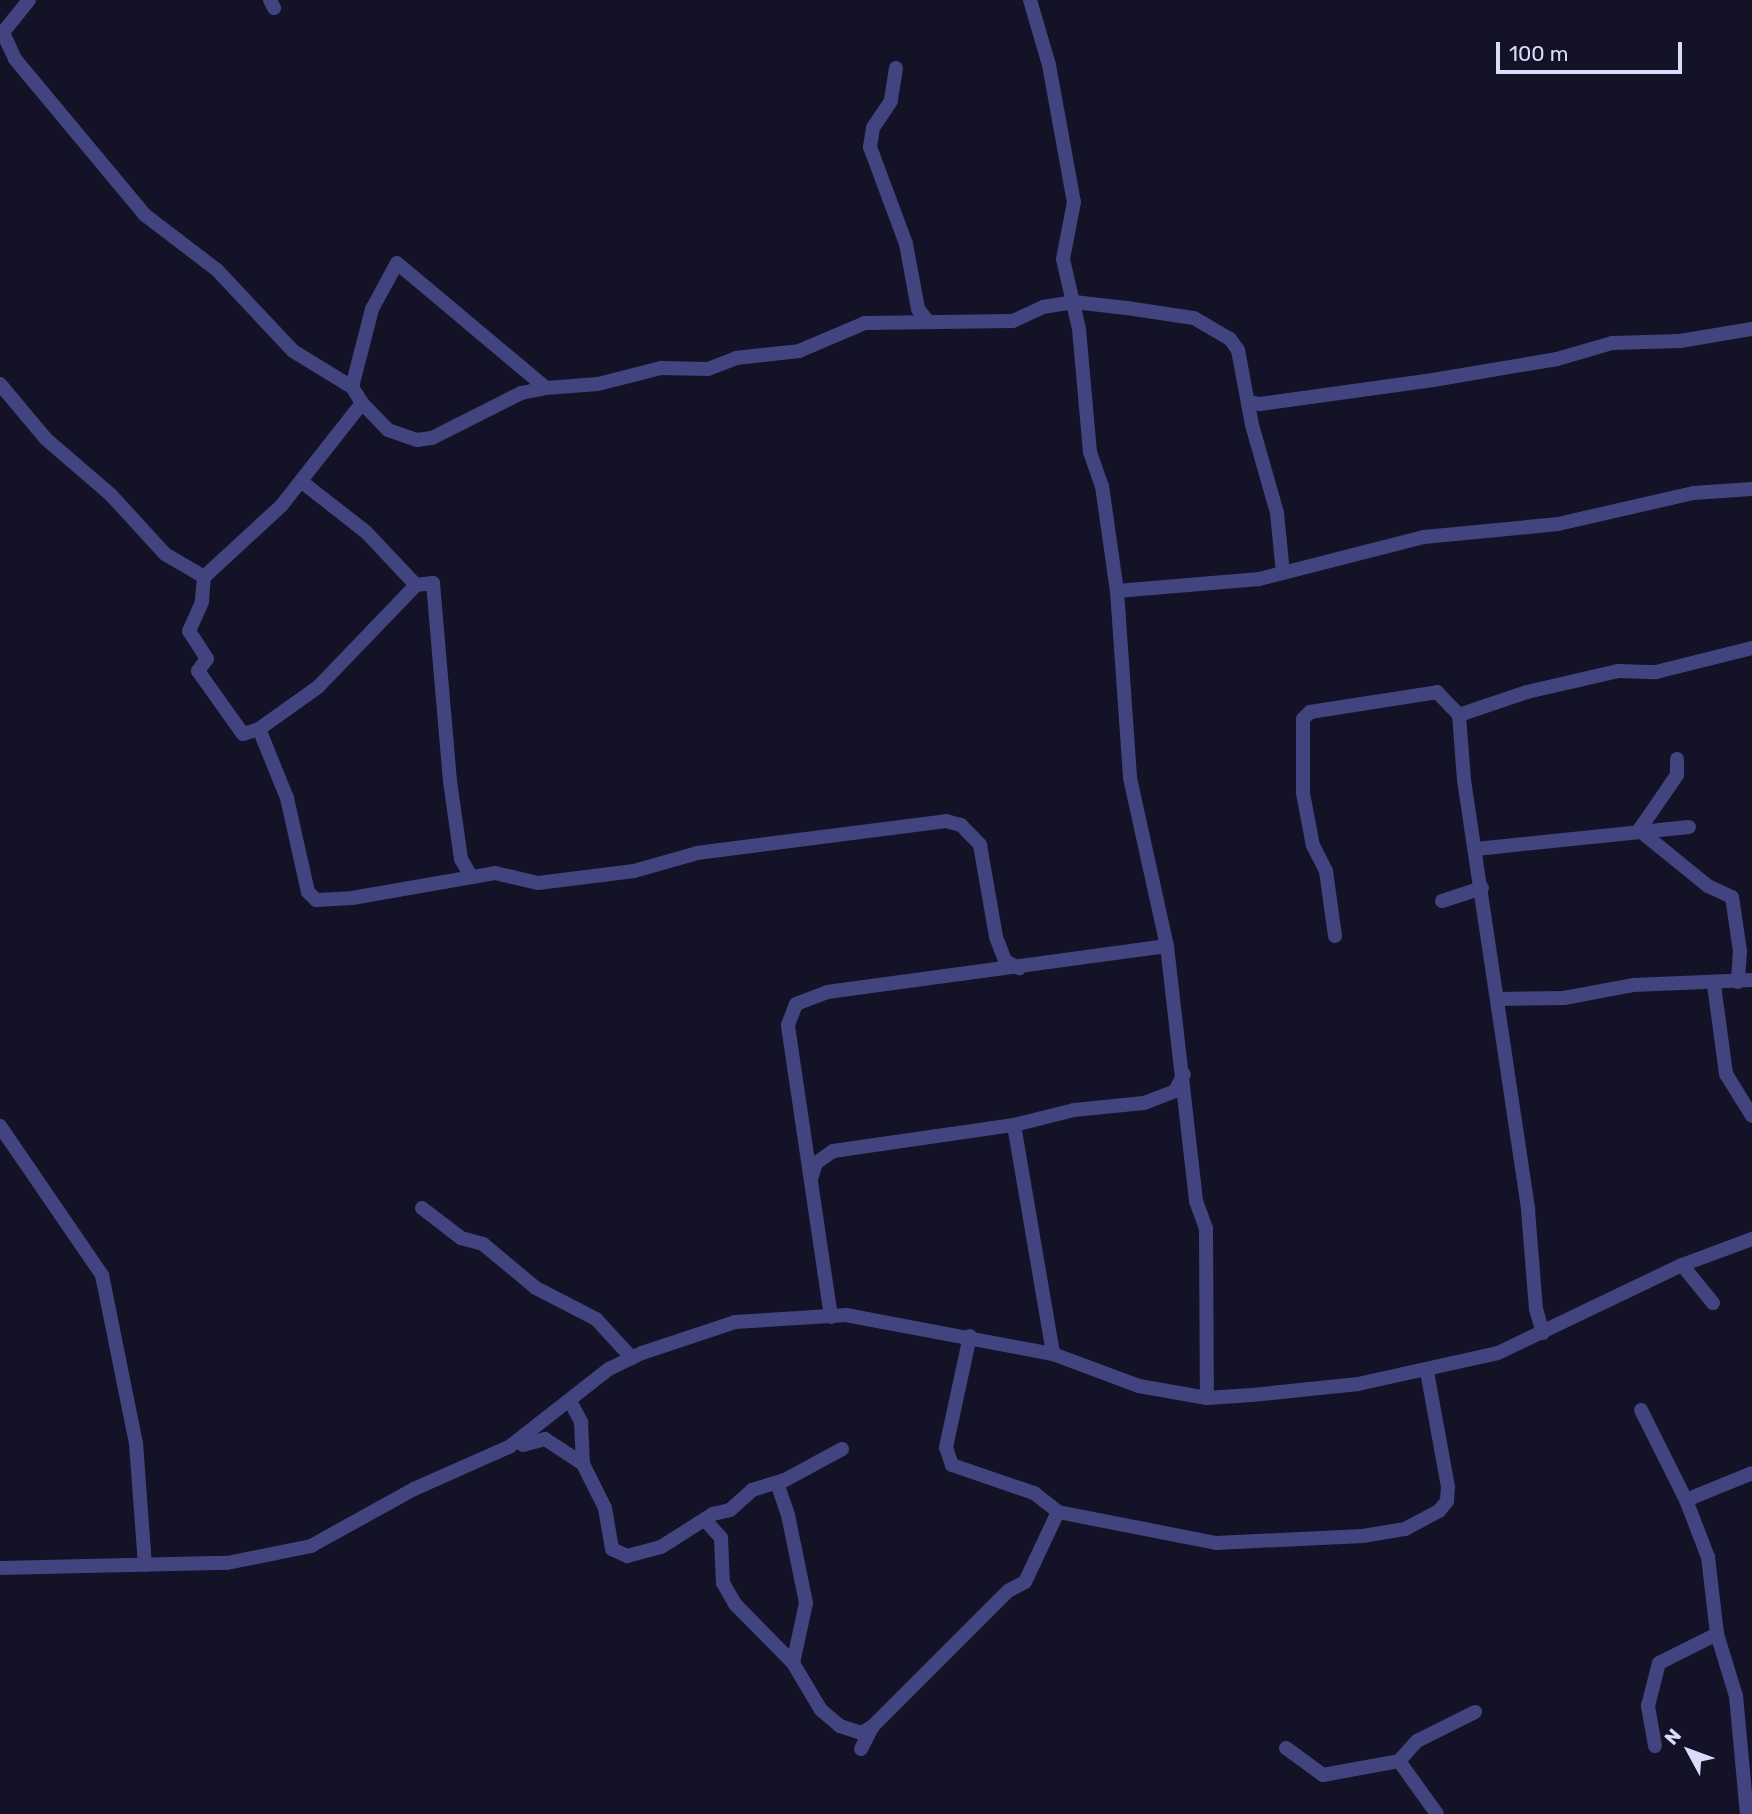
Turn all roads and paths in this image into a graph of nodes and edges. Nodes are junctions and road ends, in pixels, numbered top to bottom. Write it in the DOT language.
graph roads {
  1 [pos="29,0"];
  2 [pos="1030,0"];
  3 [pos="1,35"];
  4 [pos="896,68"];
  5 [pos="1074,302"];
  6 [pos="927,320"];
  7 [pos="1752,329"];
  8 [pos="0,384"];
  9 [pos="352,387"];
  10 [pos="546,388"];
  11 [pos="362,402"];
  12 [pos="1248,402"];
  13 [pos="302,482"];
  14 [pos="1752,489"];
  15 [pos="1283,573"];
  16 [pos="204,577"];
  17 [pos="416,585"];
  18 [pos="1117,591"];
  19 [pos="1752,648"];
  20 [pos="1460,715"];
  21 [pos="259,729"];
  22 [pos="1677,759"];
  23 [pos="1689,827"];
  24 [pos="1639,830"];
  25 [pos="1476,849"];
  26 [pos="471,876"];
  27 [pos="1482,888"];
  28 [pos="1442,901"];
  29 [pos="1335,936"];
  30 [pos="1167,946"];
  31 [pos="1139,951"];
  32 [pos="1019,968"];
  33 [pos="1170,975"];
  34 [pos="1745,981"];
  35 [pos="1714,985"];
  36 [pos="1499,999"];
  37 [pos="1184,1073"];
  38 [pos="1752,1116"];
  39 [pos="1014,1125"];
  40 [pos="0,1126"];
  41 [pos="804,1140"];
  42 [pos="828,1152"];
  43 [pos="811,1180"];
  44 [pos="422,1208"];
  45 [pos="1752,1239"];
  46 [pos="1682,1265"];
  47 [pos="1713,1303"];
  48 [pos="831,1317"];
  49 [pos="1543,1333"];
  50 [pos="970,1336"];
  51 [pos="1053,1354"];
  52 [pos="632,1358"];
  53 [pos="1208,1368"];
  54 [pos="1427,1371"];
  55 [pos="1231,1394"];
  56 [pos="1207,1398"];
  57 [pos="570,1401"];
  58 [pos="1641,1410"];
  59 [pos="842,1449"];
  60 [pos="492,1455"];
  61 [pos="583,1464"];
  62 [pos="1752,1473"];
  63 [pos="777,1483"];
  64 [pos="1686,1500"];
  65 [pos="1058,1511"];
  66 [pos="705,1520"];
  67 [pos="145,1565"];
  68 [pos="0,1568"];
  69 [pos="1717,1634"];
  70 [pos="793,1663"];
  71 [pos="1475,1712"];
  72 [pos="872,1727"];
  73 [pos="1655,1746"];
  74 [pos="1286,1748"];
  75 [pos="861,1749"];
  76 [pos="1399,1761"];
  77 [pos="1437,1814"];
  78 [pos="1747,1814"];
  1 -- 3 [label="street"];
  2 -- 5 [label="street"];
  3 -- 9 [label="street"];
  4 -- 6 [label="street"];
  5 -- 6 [label="street"];
  5 -- 12 [label="street"];
  5 -- 18 [label="street"];
  6 -- 10 [label="street"];
  7 -- 12 [label="street"];
  8 -- 16 [label="street"];
  9 -- 10 [label="street"];
  9 -- 11 [label="street"];
  10 -- 11 [label="street"];
  11 -- 13 [label="street"];
  12 -- 15 [label="street"];
  13 -- 16 [label="street"];
  13 -- 17 [label="street"];
  14 -- 15 [label="street"];
  15 -- 18 [label="street"];
  16 -- 21 [label="street"];
  17 -- 21 [label="street"];
  17 -- 26 [label="street"];
  18 -- 30 [label="street"];
  19 -- 20 [label="street"];
  20 -- 25 [label="street"];
  20 -- 29 [label="street"];
  21 -- 26 [label="street"];
  22 -- 24 [label="street"];
  23 -- 24 [label="street"];
  24 -- 25 [label="street"];
  24 -- 34 [label="street"];
  25 -- 27 [label="street"];
  26 -- 32 [label="street"];
  27 -- 28 [label="street"];
  27 -- 36 [label="street"];
  30 -- 31 [label="street"];
  30 -- 33 [label="street"];
  31 -- 32 [label="street"];
  31 -- 33 [label="street"];
  32 -- 41 [label="street"];
  33 -- 37 [label="street"];
  34 -- 35 [label="street"];
  35 -- 36 [label="street"];
  35 -- 38 [label="street"];
  36 -- 49 [label="street"];
  37 -- 39 [label="street"];
  37 -- 53 [label="street"];
  39 -- 42 [label="street"];
  39 -- 51 [label="street"];
  40 -- 67 [label="street"];
  41 -- 42 [label="street"];
  41 -- 43 [label="street"];
  42 -- 43 [label="street"];
  43 -- 48 [label="street"];
  44 -- 52 [label="street"];
  45 -- 46 [label="street"];
  46 -- 47 [label="street"];
  46 -- 49 [label="street"];
  48 -- 50 [label="street"];
  48 -- 52 [label="street"];
  49 -- 54 [label="street"];
  50 -- 51 [label="street"];
  50 -- 65 [label="street"];
  51 -- 56 [label="street"];
  52 -- 57 [label="street"];
  53 -- 55 [label="street"];
  53 -- 56 [label="street"];
  54 -- 55 [label="street"];
  54 -- 65 [label="street"];
  55 -- 56 [label="street"];
  57 -- 60 [label="street"];
  57 -- 61 [label="street"];
  58 -- 64 [label="street"];
  59 -- 63 [label="street"];
  60 -- 61 [label="street"];
  60 -- 67 [label="street"];
  61 -- 66 [label="street"];
  62 -- 64 [label="street"];
  63 -- 66 [label="street"];
  63 -- 70 [label="street"];
  64 -- 69 [label="street"];
  65 -- 72 [label="street"];
  66 -- 70 [label="street"];
  67 -- 68 [label="street"];
  69 -- 73 [label="street"];
  69 -- 78 [label="street"];
  70 -- 72 [label="street"];
  71 -- 76 [label="street"];
  72 -- 75 [label="street"];
  74 -- 76 [label="street"];
  76 -- 77 [label="street"];
}
